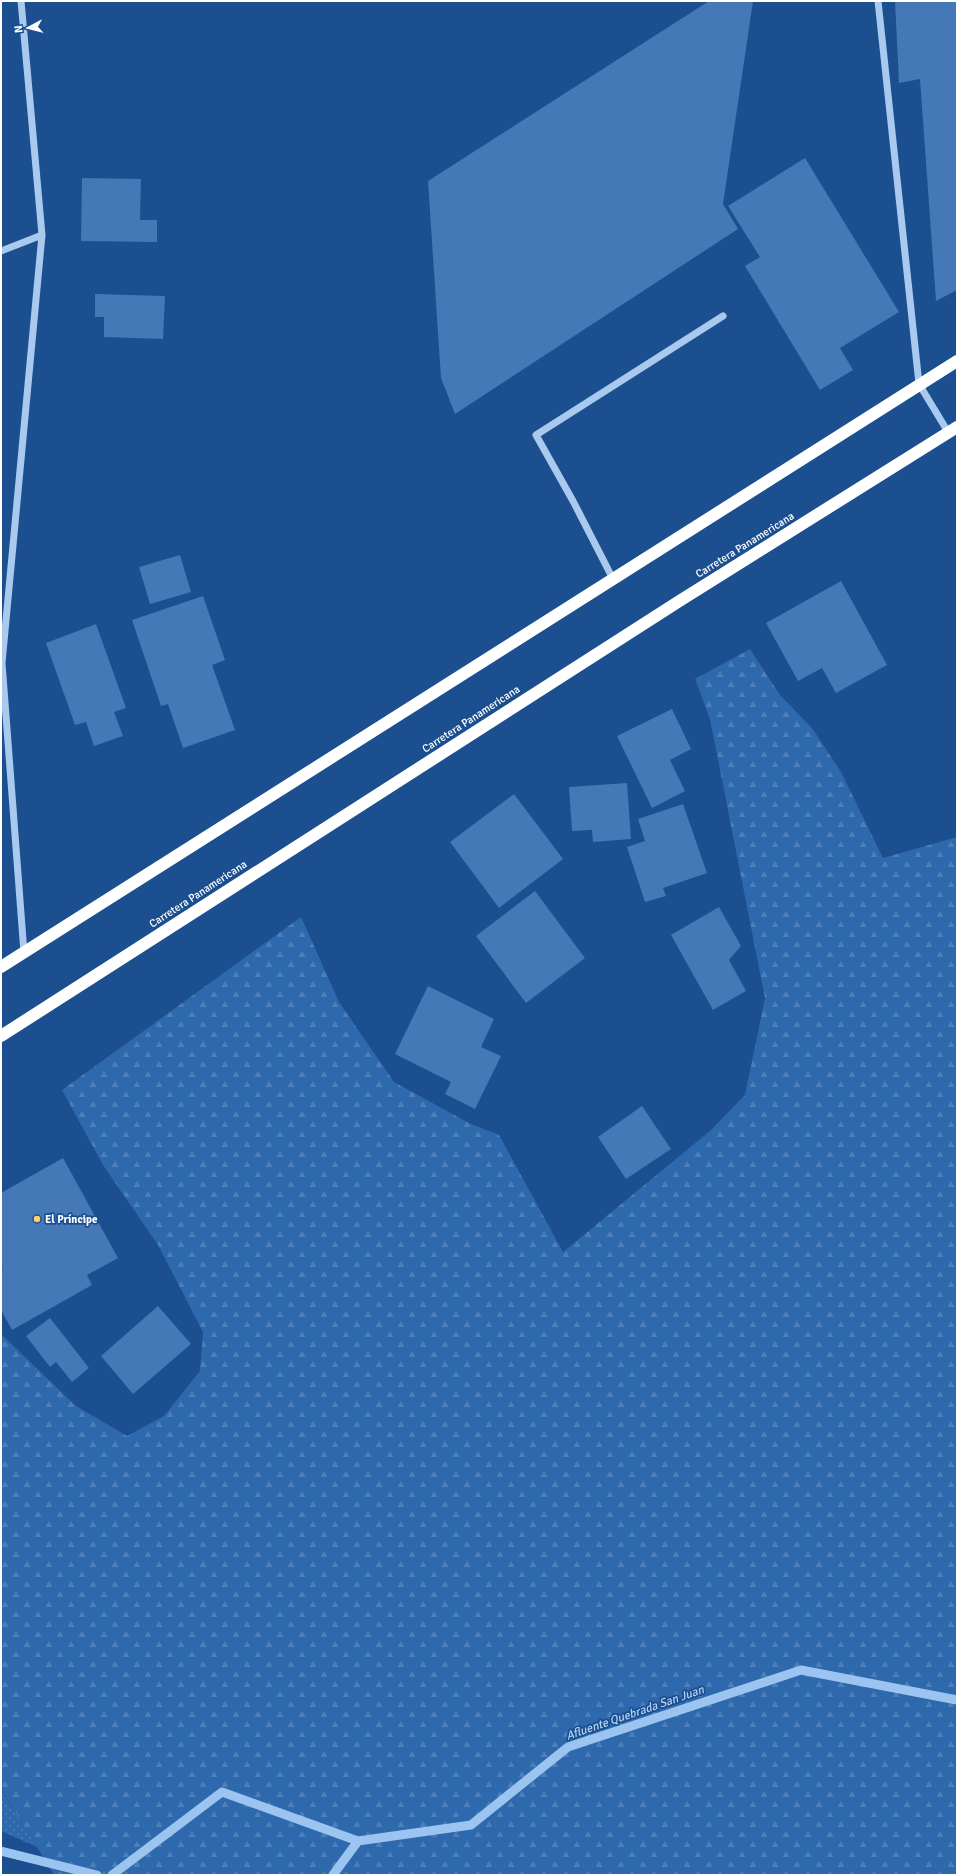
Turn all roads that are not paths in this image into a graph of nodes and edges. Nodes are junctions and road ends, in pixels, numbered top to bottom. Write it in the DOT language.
graph roads {
  1 [pos="21,1"];
  2 [pos="878,1"];
  3 [pos="42,235"];
  4 [pos="1,252"];
  5 [pos="723,316"];
  6 [pos="957,361"];
  7 [pos="919,384"];
  8 [pos="953,429"];
  9 [pos="613,579"];
  10 [pos="24,953"];
  11 [pos="1,967"];
  12 [pos="1,1036"];
  1 -- 3 [label="street"];
  2 -- 7 [label="street"];
  3 -- 4 [label="street"];
  3 -- 10 [label="street"];
  5 -- 9 [label="street"];
  6 -- 7 [label="highway"];
  7 -- 8 [label="street"];
  7 -- 9 [label="highway"];
  8 -- 12 [label="highway, Carretera Panamericana"];
  9 -- 10 [label="highway"];
  10 -- 11 [label="highway"];
}
